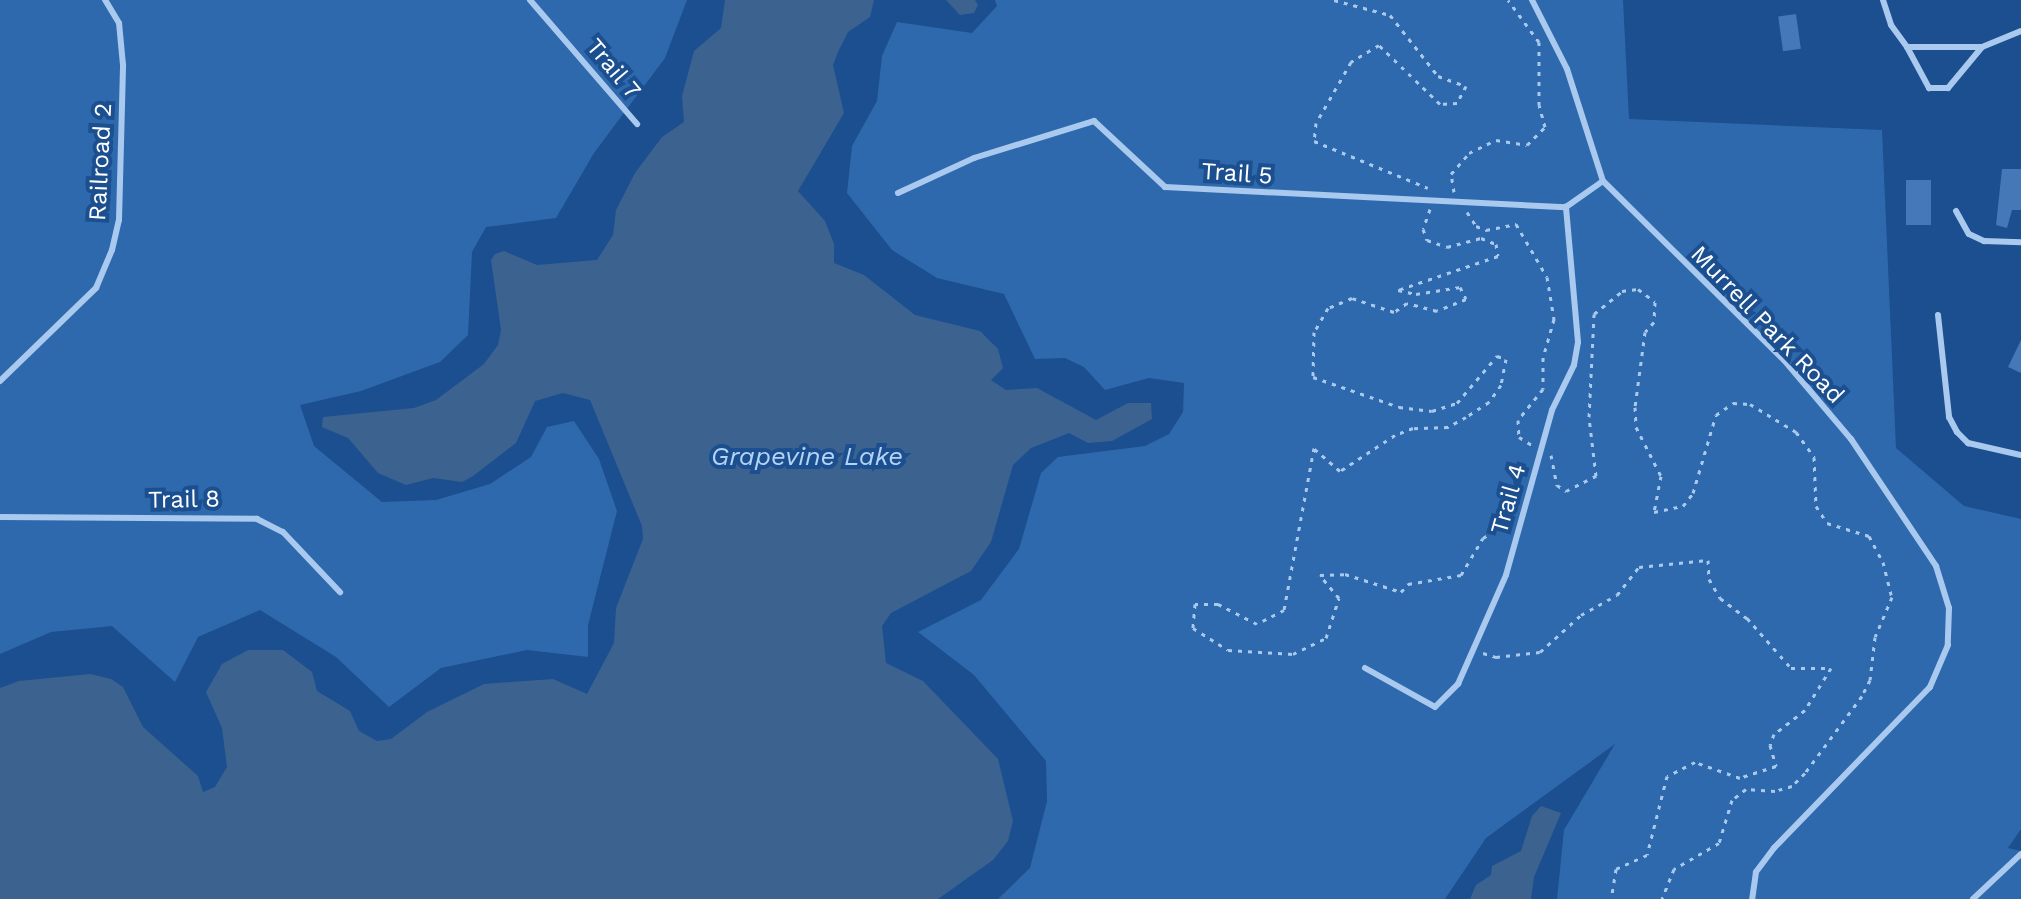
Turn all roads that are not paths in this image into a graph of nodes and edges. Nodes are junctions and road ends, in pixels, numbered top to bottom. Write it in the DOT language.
graph roads {
  1 [pos="105,0"];
  2 [pos="530,0"];
  3 [pos="1532,0"];
  4 [pos="1883,0"];
  5 [pos="2021,31"];
  6 [pos="1907,47"];
  7 [pos="1982,47"];
  8 [pos="637,124"];
  9 [pos="1603,181"];
  10 [pos="898,193"];
  11 [pos="1566,207"];
  12 [pos="1956,211"];
  13 [pos="2021,242"];
  14 [pos="1938,315"];
  15 [pos="0,381"];
  16 [pos="2021,455"];
  17 [pos="0,517"];
  18 [pos="340,592"];
  19 [pos="1365,668"];
  20 [pos="2021,854"];
  21 [pos="1974,898"];
  22 [pos="1752,899"];
  23 [pos="1984,899"];
  1 -- 15 [label="lane, Railroad 2"];
  2 -- 8 [label="lane, Trail 7"];
  3 -- 9 [label="lane, Murrell Park Road"];
  4 -- 6 [label="lane"];
  5 -- 7 [label="lane"];
  6 -- 7 [label="lane"];
  6 -- 7 [label="lane"];
  9 -- 11 [label="lane"];
  9 -- 22 [label="lane, Murrell Park Road"];
  10 -- 11 [label="lane, Trail 5"];
  11 -- 19 [label="lane, Trail 4"];
  12 -- 13 [label="lane"];
  14 -- 16 [label="lane"];
  17 -- 18 [label="lane, Trail 8"];
  20 -- 21 [label="lane"];
  21 -- 23 [label="lane"];
}
